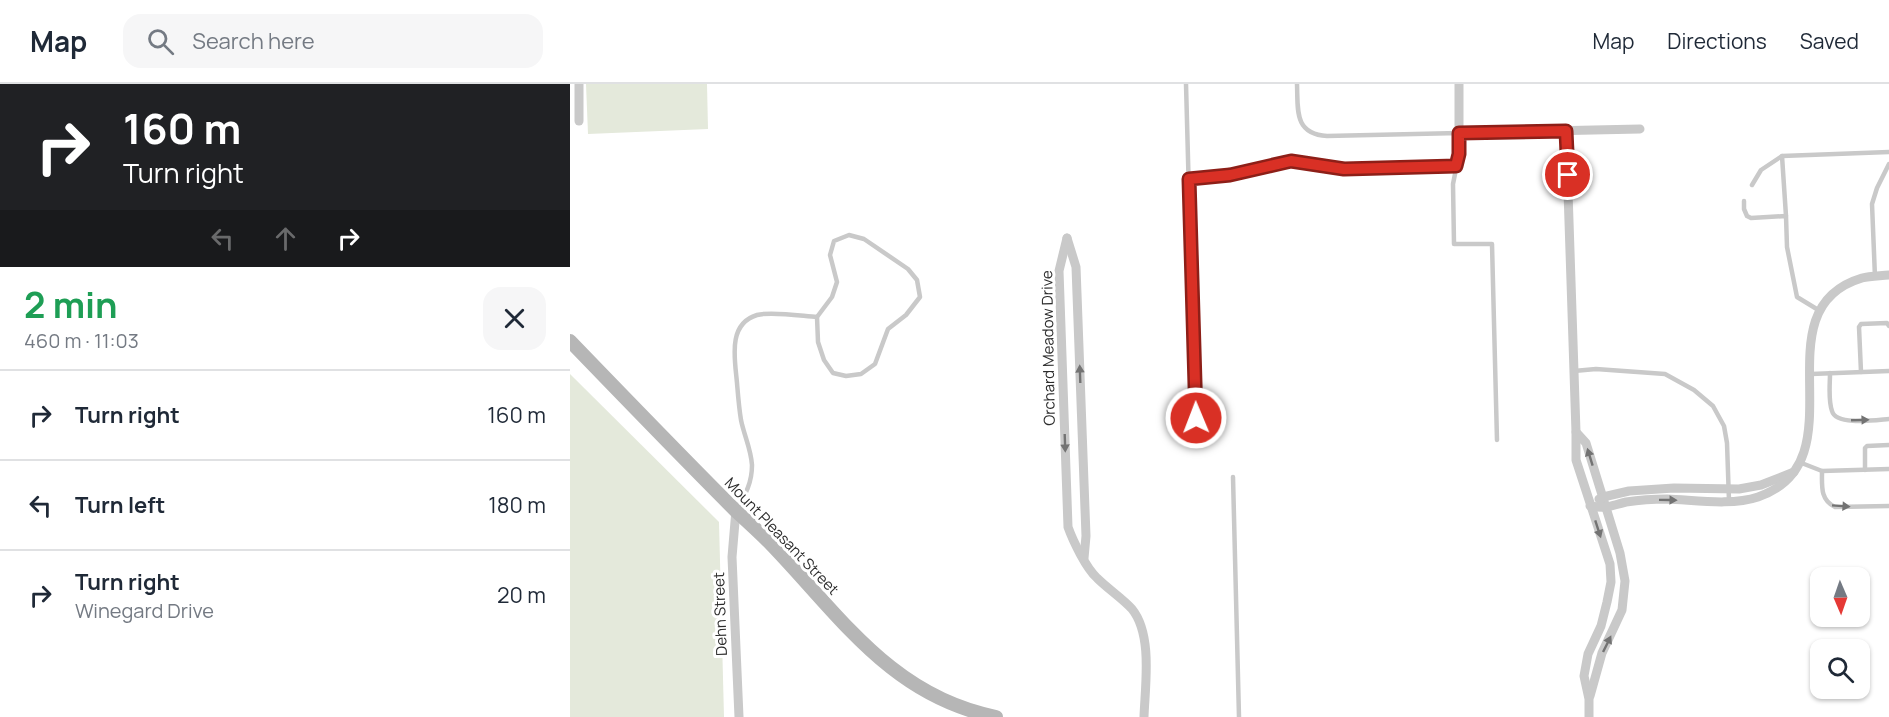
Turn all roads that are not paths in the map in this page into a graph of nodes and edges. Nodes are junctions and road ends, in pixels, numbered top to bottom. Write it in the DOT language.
graph roads {
  1 [pos="579,84"];
  2 [pos="1186,84"];
  3 [pos="1297,84"];
  4 [pos="1459,84"];
  5 [pos="579,122"];
  6 [pos="1640,129"];
  7 [pos="1566,131"];
  8 [pos="1459,133"];
  9 [pos="1889,152"];
  10 [pos="1782,156"];
  11 [pos="1889,164"];
  12 [pos="1456,166"];
  13 [pos="1189,179"];
  14 [pos="1752,184"];
  15 [pos="1744,201"];
  16 [pos="1786,216"];
  17 [pos="1889,276"];
  18 [pos="1875,277"];
  19 [pos="1820,311"];
  20 [pos="817,316"];
  21 [pos="1889,326"];
  22 [pos="570,341"];
  23 [pos="1574,371"];
  24 [pos="1889,371"];
  25 [pos="1861,372"];
  26 [pos="1830,373"];
  27 [pos="1809,374"];
  28 [pos="1196,418"];
  29 [pos="1889,420"];
  30 [pos="1576,432"];
  31 [pos="1497,440"];
  32 [pos="1889,445"];
  33 [pos="1798,467"];
  34 [pos="1889,469"];
  35 [pos="1865,470"];
  36 [pos="1822,471"];
  37 [pos="1233,477"];
  38 [pos="1729,489"];
  39 [pos="1602,497"];
  40 [pos="1729,501"];
  41 [pos="1590,506"];
  42 [pos="1889,506"];
  43 [pos="1606,509"];
  44 [pos="736,510"];
  45 [pos="1084,558"];
  46 [pos="1589,699"];
  47 [pos="739,717"];
  48 [pos="996,717"];
  49 [pos="1144,717"];
  50 [pos="1239,717"];
  51 [pos="1589,717"];
  1 -- 5 [label="street"];
  2 -- 13 [label="lane"];
  3 -- 8 [label="lane"];
  4 -- 8 [label="street"];
  6 -- 7 [label="street"];
  7 -- 8 [label="street"];
  7 -- 23 [label="street"];
  8 -- 12 [label="lane"];
  9 -- 10 [label="lane"];
  10 -- 14 [label="lane"];
  10 -- 16 [label="lane"];
  11 -- 18 [label="lane"];
  12 -- 13 [label="lane"];
  12 -- 31 [label="lane"];
  13 -- 28 [label="lane"];
  15 -- 16 [label="lane"];
  16 -- 19 [label="lane"];
  17 -- 18 [label="street"];
  18 -- 19 [label="street"];
  19 -- 27 [label="street"];
  20 -- 20 [label="lane"];
  20 -- 44 [label="lane"];
  21 -- 25 [label="lane"];
  22 -- 44 [label="main road, Mount Pleasant Street"];
  23 -- 30 [label="street"];
  23 -- 38 [label="lane"];
  24 -- 25 [label="lane"];
  25 -- 26 [label="lane"];
  26 -- 27 [label="lane"];
  26 -- 29 [label="lane, one-way"];
  27 -- 33 [label="street"];
  39 -- 30 [label="street, one-way"];
  30 -- 41 [label="street"];
  32 -- 35 [label="lane"];
  33 -- 36 [label="lane"];
  33 -- 38 [label="street"];
  33 -- 40 [label="street"];
  34 -- 35 [label="lane"];
  35 -- 36 [label="lane"];
  36 -- 42 [label="lane, one-way"];
  37 -- 50 [label="lane"];
  38 -- 39 [label="street"];
  38 -- 40 [label="lane"];
  39 -- 41 [label="street"];
  39 -- 43 [label="street"];
  43 -- 40 [label="street, one-way"];
  41 -- 43 [label="street"];
  41 -- 46 [label="street, one-way"];
  46 -- 43 [label="street, one-way"];
  44 -- 47 [label="street, Dehn Street"];
  44 -- 48 [label="main road, Mount Pleasant Street"];
  45 -- 45 [label="street, Orchard Meadow Drive, one-way"];
  45 -- 49 [label="street, Orchard Meadow Drive"];
  46 -- 51 [label="street"];
}
